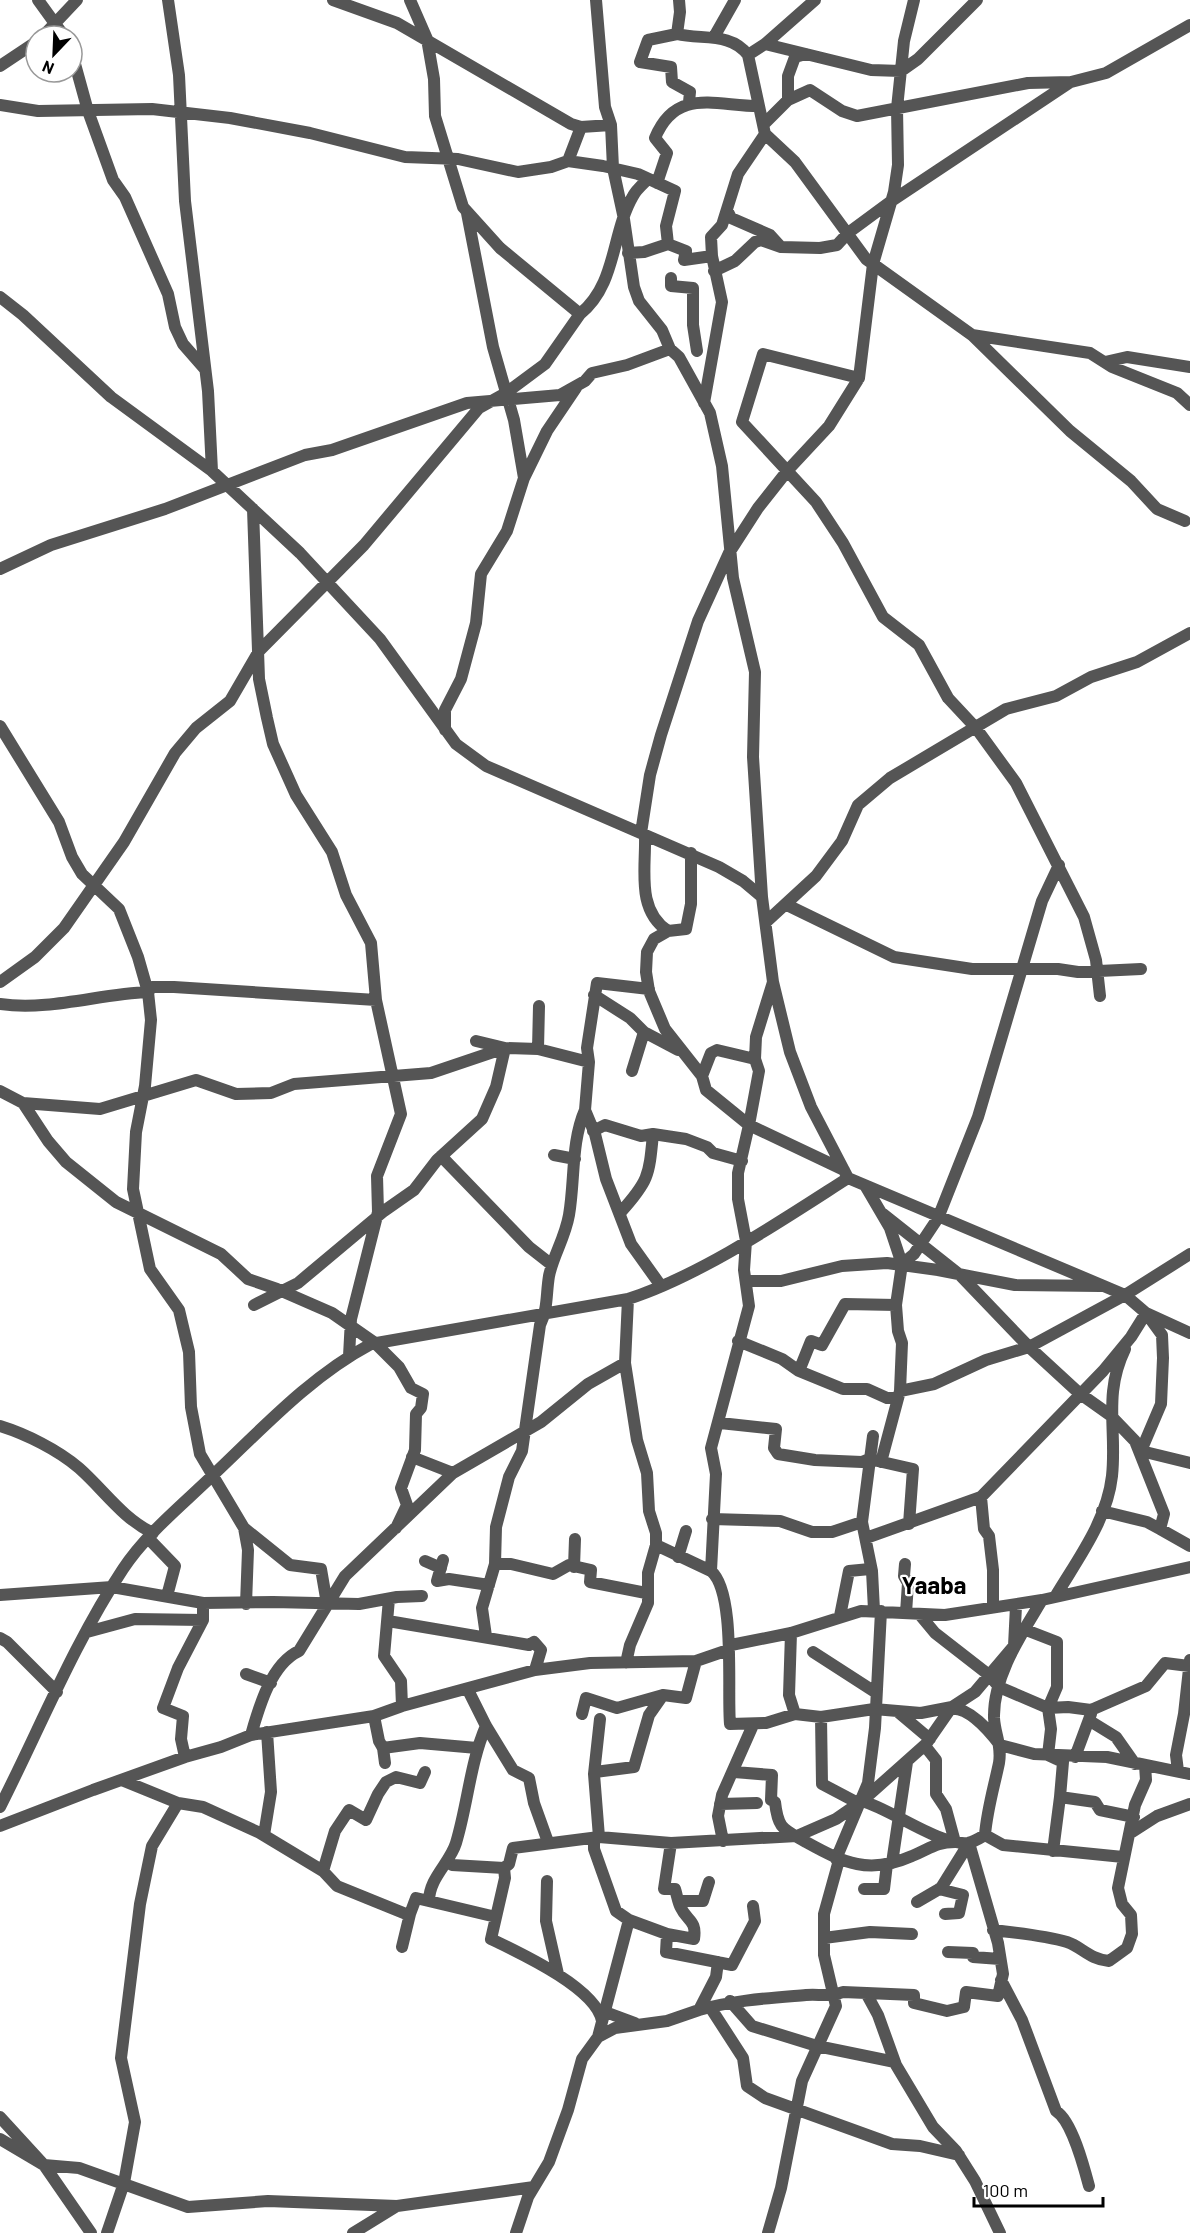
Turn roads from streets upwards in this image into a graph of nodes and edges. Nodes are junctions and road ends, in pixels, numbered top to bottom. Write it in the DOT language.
graph roads {
  1 [pos="38,0"];
  2 [pos="77,0"];
  3 [pos="168,0"];
  4 [pos="333,0"];
  5 [pos="410,0"];
  6 [pos="596,0"];
  7 [pos="679,0"];
  8 [pos="735,0"];
  9 [pos="815,0"];
  10 [pos="914,0"];
  11 [pos="977,0"];
  12 [pos="55,24"];
  13 [pos="1190,25"];
  14 [pos="677,34"];
  15 [pos="714,37"];
  16 [pos="427,39"];
  17 [pos="765,44"];
  18 [pos="24,50"];
  19 [pos="807,54"];
  20 [pos="748,55"];
  21 [pos="0,66"];
  22 [pos="901,70"];
  23 [pos="1071,82"];
  24 [pos="80,84"];
  25 [pos="788,99"];
  26 [pos="689,102"];
  27 [pos="0,105"];
  28 [pos="758,106"];
  29 [pos="897,108"];
  30 [pos="87,109"];
  31 [pos="32,111"];
  32 [pos="0,112"];
  33 [pos="180,112"];
  34 [pos="611,125"];
  35 [pos="581,127"];
  36 [pos="764,130"];
  37 [pos="447,158"];
  38 [pos="568,161"];
  39 [pos="613,168"];
  40 [pos="653,181"];
  41 [pos="890,202"];
  42 [pos="727,210"];
  43 [pos="467,211"];
  44 [pos="624,219"];
  45 [pos="848,233"];
  46 [pos="668,244"];
  47 [pos="781,247"];
  48 [pos="628,253"];
  49 [pos="712,256"];
  50 [pos="873,264"];
  51 [pos="714,271"];
  52 [pos="671,278"];
  53 [pos="0,297"];
  54 [pos="580,314"];
  55 [pos="972,335"];
  56 [pos="715,349"];
  57 [pos="697,351"];
  58 [pos="674,353"];
  59 [pos="1105,363"];
  60 [pos="1190,367"];
  61 [pos="204,369"];
  62 [pos="859,378"];
  63 [pos="578,385"];
  64 [pos="507,397"];
  65 [pos="490,402"];
  66 [pos="704,403"];
  67 [pos="1190,405"];
  68 [pos="788,470"];
  69 [pos="212,471"];
  70 [pos="524,478"];
  71 [pos="226,484"];
  72 [pos="253,509"];
  73 [pos="1185,521"];
  74 [pos="729,552"];
  75 [pos="0,569"];
  76 [pos="327,582"];
  77 [pos="1190,633"];
  78 [pos="259,651"];
  79 [pos="0,726"];
  80 [pos="976,728"];
  81 [pos="445,730"];
  82 [pos="643,835"];
  83 [pos="691,853"];
  84 [pos="1059,865"];
  85 [pos="94,887"];
  86 [pos="762,897"];
  87 [pos="787,905"];
  88 [pos="766,922"];
  89 [pos="668,931"];
  90 [pos="1023,968"];
  91 [pos="1141,969"];
  92 [pos="1098,971"];
  93 [pos="0,982"];
  94 [pos="773,982"];
  95 [pos="649,989"];
  96 [pos="147,992"];
  97 [pos="594,995"];
  98 [pos="1100,996"];
  99 [pos="376,1000"];
  100 [pos="0,1004"];
  101 [pos="539,1005"];
  102 [pos="644,1032"];
  103 [pos="476,1041"];
  104 [pos="505,1048"];
  105 [pos="538,1049"];
  106 [pos="688,1056"];
  107 [pos="755,1059"];
  108 [pos="589,1062"];
  109 [pos="632,1071"];
  110 [pos="394,1076"];
  111 [pos="702,1076"];
  112 [pos="0,1091"];
  113 [pos="143,1097"];
  114 [pos="23,1103"];
  115 [pos="585,1110"];
  116 [pos="749,1125"];
  117 [pos="594,1131"];
  118 [pos="653,1134"];
  119 [pos="554,1155"];
  120 [pos="441,1156"];
  121 [pos="575,1159"];
  122 [pos="742,1161"];
  123 [pos="846,1174"];
  124 [pos="865,1187"];
  125 [pos="137,1212"];
  126 [pos="620,1213"];
  127 [pos="883,1214"];
  128 [pos="377,1217"];
  129 [pos="938,1218"];
  130 [pos="746,1241"];
  131 [pos="921,1245"];
  132 [pos="1190,1254"];
  133 [pos="902,1264"];
  134 [pos="552,1265"];
  135 [pos="960,1275"];
  136 [pos="747,1281"];
  137 [pos="661,1286"];
  138 [pos="1104,1286"];
  139 [pos="282,1291"];
  140 [pos="1125,1295"];
  141 [pos="628,1299"];
  142 [pos="254,1305"];
  143 [pos="896,1305"];
  144 [pos="546,1313"];
  145 [pos="1146,1313"];
  146 [pos="351,1326"];
  147 [pos="1190,1333"];
  148 [pos="1131,1337"];
  149 [pos="738,1341"];
  150 [pos="375,1343"];
  151 [pos="1029,1347"];
  152 [pos="349,1356"];
  153 [pos="625,1363"];
  154 [pos="799,1371"];
  155 [pos="1079,1393"];
  156 [pos="899,1394"];
  157 [pos="1110,1415"];
  158 [pos="720,1423"];
  159 [pos="0,1426"];
  160 [pos="524,1433"];
  161 [pos="873,1436"];
  162 [pos="1141,1451"];
  163 [pos="412,1457"];
  164 [pos="875,1460"];
  165 [pos="1190,1463"];
  166 [pos="453,1473"];
  167 [pos="212,1477"];
  168 [pos="981,1497"];
  169 [pos="1102,1511"];
  170 [pos="712,1519"];
  171 [pos="862,1522"];
  172 [pos="909,1524"];
  173 [pos="244,1528"];
  174 [pos="396,1528"];
  175 [pos="1160,1529"];
  176 [pos="686,1531"];
  177 [pos="151,1536"];
  178 [pos="866,1538"];
  179 [pos="575,1539"];
  180 [pos="656,1545"];
  181 [pos="1190,1546"];
  182 [pos="678,1557"];
  183 [pos="425,1561"];
  184 [pos="495,1564"];
  185 [pos="905,1564"];
  186 [pos="574,1567"];
  187 [pos="1190,1567"];
  188 [pos="870,1569"];
  189 [pos="711,1571"];
  190 [pos="489,1585"];
  191 [pos="112,1587"];
  192 [pos="646,1593"];
  193 [pos="0,1594"];
  194 [pos="167,1596"];
  195 [pos="422,1596"];
  196 [pos="1055,1597"];
  197 [pos="389,1599"];
  198 [pos="1042,1600"];
  199 [pos="203,1603"];
  200 [pos="246,1604"];
  201 [pos="327,1604"];
  202 [pos="1016,1606"];
  203 [pos="993,1607"];
  204 [pos="877,1611"];
  205 [pos="906,1613"];
  206 [pos="920,1615"];
  207 [pos="840,1616"];
  208 [pos="203,1620"];
  209 [pos="388,1621"];
  210 [pos="1026,1630"];
  211 [pos="87,1632"];
  212 [pos="791,1633"];
  213 [pos="486,1636"];
  214 [pos="0,1638"];
  215 [pos="731,1645"];
  216 [pos="1014,1646"];
  217 [pos="813,1652"];
  218 [pos="1190,1660"];
  219 [pos="696,1661"];
  220 [pos="626,1663"];
  221 [pos="1189,1666"];
  222 [pos="535,1670"];
  223 [pos="246,1674"];
  224 [pos="989,1676"];
  225 [pos="271,1683"];
  226 [pos="999,1687"];
  227 [pos="468,1690"];
  228 [pos="57,1692"];
  229 [pos="875,1692"];
  230 [pos="663,1695"];
  231 [pos="402,1706"];
  232 [pos="951,1708"];
  233 [pos="1048,1708"];
  234 [pos="874,1709"];
  235 [pos="898,1712"];
  236 [pos="582,1714"];
  237 [pos="795,1714"];
  238 [pos="374,1716"];
  239 [pos="1090,1716"];
  240 [pos="821,1717"];
  241 [pos="600,1719"];
  242 [pos="753,1725"];
  243 [pos="486,1726"];
  244 [pos="267,1732"];
  245 [pos="251,1735"];
  246 [pos="927,1742"];
  247 [pos="1000,1745"];
  248 [pos="383,1748"];
  249 [pos="477,1748"];
  250 [pos="1048,1755"];
  251 [pos="185,1757"];
  252 [pos="1074,1757"];
  253 [pos="907,1762"];
  254 [pos="385,1763"];
  255 [pos="1140,1765"];
  256 [pos="425,1772"];
  257 [pos="595,1772"];
  258 [pos="734,1772"];
  259 [pos="1184,1772"];
  260 [pos="124,1781"];
  261 [pos="1060,1797"];
  262 [pos="860,1802"];
  263 [pos="178,1803"];
  264 [pos="757,1803"];
  265 [pos="720,1804"];
  266 [pos="1190,1804"];
  267 [pos="0,1807"];
  268 [pos="1134,1817"];
  269 [pos="901,1819"];
  270 [pos="0,1826"];
  271 [pos="1129,1834"];
  272 [pos="264,1835"];
  273 [pos="985,1835"];
  274 [pos="797,1836"];
  275 [pos="597,1838"];
  276 [pos="723,1840"];
  277 [pos="548,1842"];
  278 [pos="956,1842"];
  279 [pos="671,1843"];
  280 [pos="969,1843"];
  281 [pos="1053,1851"];
  282 [pos="1123,1857"];
  283 [pos="837,1860"];
  284 [pos="448,1862"];
  285 [pos="890,1864"];
  286 [pos="504,1868"];
  287 [pos="323,1871"];
  288 [pos="547,1881"];
  289 [pos="709,1882"];
  290 [pos="864,1889"];
  291 [pos="939,1889"];
  292 [pos="429,1901"];
  293 [pos="679,1901"];
  294 [pos="917,1902"];
  295 [pos="753,1906"];
  296 [pos="410,1914"];
  297 [pos="945,1914"];
  298 [pos="496,1917"];
  299 [pos="629,1920"];
  300 [pos="993,1930"];
  301 [pos="666,1934"];
  302 [pos="912,1934"];
  303 [pos="824,1938"];
  304 [pos="694,1939"];
  305 [pos="402,1947"];
  306 [pos="948,1952"];
  307 [pos="690,1955"];
  308 [pos="1000,1959"];
  309 [pos="718,1962"];
  310 [pos="558,1974"];
  311 [pos="1001,1980"];
  312 [pos="866,1993"];
  313 [pos="834,1996"];
  314 [pos="730,2001"];
  315 [pos="704,2009"];
  316 [pos="602,2014"];
  317 [pos="638,2024"];
  318 [pos="598,2037"];
  319 [pos="817,2046"];
  320 [pos="895,2062"];
  321 [pos="796,2108"];
  322 [pos="0,2117"];
  323 [pos="0,2139"];
  324 [pos="959,2155"];
  325 [pos="44,2165"];
  326 [pos="124,2183"];
  327 [pos="1089,2186"];
  328 [pos="534,2187"];
  329 [pos="397,2206"];
  330 [pos="91,2233"];
  331 [pos="107,2233"];
  332 [pos="353,2233"];
  333 [pos="516,2233"];
  334 [pos="768,2233"];
  335 [pos="1000,2233"];
  1 -- 12 [label="street"];
  2 -- 12 [label="street"];
  3 -- 33 [label="street"];
  4 -- 16 [label="street"];
  5 -- 16 [label="street"];
  6 -- 34 [label="street"];
  7 -- 14 [label="street"];
  8 -- 15 [label="street"];
  9 -- 17 [label="street"];
  10 -- 22 [label="street"];
  11 -- 22 [label="street"];
  13 -- 23 [label="street"];
  14 -- 15 [label="street"];
  14 -- 26 [label="street"];
  15 -- 20 [label="street"];
  16 -- 35 [label="street"];
  16 -- 37 [label="street"];
  17 -- 19 [label="street"];
  17 -- 20 [label="street"];
  18 -- 21 [label="street"];
  19 -- 22 [label="street"];
  19 -- 25 [label="street"];
  20 -- 28 [label="street"];
  22 -- 29 [label="street"];
  23 -- 29 [label="street"];
  23 -- 41 [label="street"];
  24 -- 30 [label="street"];
  25 -- 29 [label="street"];
  25 -- 36 [label="street"];
  26 -- 28 [label="street"];
  26 -- 40 [label="street"];
  27 -- 31 [label="street"];
  28 -- 36 [label="street"];
  29 -- 41 [label="street"];
  30 -- 31 [label="street"];
  30 -- 33 [label="street"];
  30 -- 61 [label="street"];
  31 -- 32 [label="street"];
  33 -- 37 [label="street"];
  33 -- 61 [label="street"];
  34 -- 35 [label="street"];
  34 -- 39 [label="street"];
  35 -- 38 [label="street"];
  36 -- 42 [label="street"];
  36 -- 45 [label="street"];
  37 -- 38 [label="street"];
  37 -- 43 [label="street"];
  38 -- 39 [label="street"];
  39 -- 40 [label="street"];
  39 -- 44 [label="street"];
  40 -- 44 [label="street"];
  40 -- 46 [label="street"];
  41 -- 45 [label="street"];
  41 -- 50 [label="street"];
  42 -- 47 [label="street"];
  42 -- 49 [label="street"];
  43 -- 54 [label="street"];
  43 -- 64 [label="street"];
  44 -- 48 [label="street"];
  44 -- 54 [label="street"];
  45 -- 47 [label="street"];
  45 -- 50 [label="street"];
  46 -- 48 [label="street"];
  46 -- 49 [label="street"];
  47 -- 51 [label="street"];
  48 -- 58 [label="street"];
  49 -- 51 [label="street"];
  50 -- 55 [label="street"];
  50 -- 62 [label="street"];
  51 -- 56 [label="street"];
  52 -- 57 [label="street"];
  53 -- 69 [label="street"];
  54 -- 64 [label="street"];
  55 -- 59 [label="street"];
  55 -- 73 [label="street"];
  56 -- 57 [label="street"];
  56 -- 66 [label="street"];
  57 -- 58 [label="street"];
  58 -- 63 [label="street"];
  58 -- 66 [label="street"];
  59 -- 60 [label="street"];
  59 -- 67 [label="street"];
  61 -- 69 [label="street"];
  62 -- 68 [label="street"];
  62 -- 68 [label="street"];
  63 -- 64 [label="street"];
  63 -- 70 [label="street"];
  64 -- 65 [label="street"];
  64 -- 70 [label="street"];
  65 -- 71 [label="street"];
  65 -- 76 [label="street"];
  66 -- 74 [label="street"];
  68 -- 74 [label="street"];
  68 -- 80 [label="street"];
  69 -- 71 [label="street"];
  70 -- 81 [label="street"];
  71 -- 72 [label="street"];
  71 -- 75 [label="street"];
  72 -- 76 [label="street"];
  72 -- 78 [label="street"];
  74 -- 82 [label="street"];
  74 -- 86 [label="street"];
  76 -- 78 [label="street"];
  76 -- 81 [label="street"];
  77 -- 80 [label="street"];
  78 -- 85 [label="street"];
  78 -- 99 [label="street"];
  79 -- 85 [label="street"];
  80 -- 84 [label="street"];
  80 -- 87 [label="street"];
  81 -- 82 [label="street"];
  82 -- 83 [label="street"];
  82 -- 89 [label="street"];
  83 -- 86 [label="street"];
  83 -- 89 [label="street"];
  84 -- 90 [label="street"];
  84 -- 92 [label="street"];
  85 -- 93 [label="street"];
  85 -- 96 [label="street"];
  86 -- 88 [label="street"];
  87 -- 88 [label="street"];
  87 -- 90 [label="street"];
  88 -- 94 [label="street"];
  89 -- 95 [label="street"];
  90 -- 92 [label="street"];
  90 -- 129 [label="street"];
  91 -- 92 [label="street"];
  92 -- 98 [label="street"];
  94 -- 107 [label="street"];
  94 -- 123 [label="street"];
  95 -- 97 [label="street"];
  95 -- 106 [label="street"];
  96 -- 99 [label="street"];
  96 -- 100 [label="street"];
  96 -- 113 [label="street"];
  97 -- 102 [label="street"];
  97 -- 108 [label="street"];
  99 -- 110 [label="street"];
  101 -- 105 [label="street"];
  102 -- 106 [label="street"];
  102 -- 109 [label="street"];
  103 -- 104 [label="street"];
  104 -- 105 [label="street"];
  104 -- 110 [label="street"];
  104 -- 120 [label="street"];
  105 -- 108 [label="street"];
  106 -- 111 [label="street"];
  107 -- 111 [label="street"];
  107 -- 116 [label="street"];
  108 -- 115 [label="street"];
  110 -- 113 [label="street"];
  110 -- 128 [label="street"];
  111 -- 116 [label="street"];
  112 -- 114 [label="street"];
  113 -- 114 [label="street"];
  113 -- 125 [label="street"];
  114 -- 125 [label="street"];
  115 -- 117 [label="street"];
  115 -- 121 [label="street"];
  116 -- 122 [label="street"];
  116 -- 123 [label="street"];
  117 -- 118 [label="street"];
  117 -- 126 [label="street"];
  118 -- 122 [label="street"];
  118 -- 126 [label="street"];
  119 -- 121 [label="street"];
  120 -- 128 [label="street"];
  120 -- 134 [label="street"];
  121 -- 134 [label="street"];
  122 -- 130 [label="street"];
  123 -- 124 [label="street"];
  123 -- 130 [label="street"];
  124 -- 127 [label="street"];
  124 -- 129 [label="street"];
  125 -- 139 [label="street"];
  125 -- 167 [label="street"];
  126 -- 137 [label="street"];
  127 -- 131 [label="street"];
  127 -- 133 [label="street"];
  128 -- 139 [label="street"];
  128 -- 146 [label="street"];
  129 -- 131 [label="street"];
  129 -- 138 [label="street"];
  130 -- 136 [label="street"];
  130 -- 137 [label="street"];
  131 -- 133 [label="street"];
  131 -- 135 [label="street"];
  132 -- 140 [label="street"];
  133 -- 135 [label="street"];
  133 -- 136 [label="street"];
  133 -- 143 [label="street"];
  134 -- 144 [label="street"];
  135 -- 138 [label="street"];
  135 -- 151 [label="street"];
  136 -- 149 [label="street"];
  137 -- 141 [label="street"];
  138 -- 140 [label="street"];
  139 -- 142 [label="street"];
  139 -- 146 [label="street"];
  140 -- 145 [label="street"];
  140 -- 151 [label="street"];
  141 -- 144 [label="street"];
  141 -- 153 [label="street"];
  143 -- 154 [label="street"];
  143 -- 156 [label="street"];
  144 -- 150 [label="street"];
  144 -- 160 [label="street"];
  145 -- 147 [label="street"];
  145 -- 148 [label="street"];
  145 -- 162 [label="street"];
  146 -- 150 [label="street"];
  146 -- 152 [label="street"];
  148 -- 155 [label="street"];
  148 -- 157 [label="street"];
  149 -- 154 [label="street"];
  149 -- 158 [label="street"];
  150 -- 152 [label="street"];
  150 -- 163 [label="street"];
  151 -- 155 [label="street"];
  151 -- 156 [label="street"];
  152 -- 167 [label="street"];
  153 -- 160 [label="street"];
  153 -- 180 [label="street"];
  154 -- 156 [label="street"];
  155 -- 157 [label="street"];
  155 -- 168 [label="street"];
  156 -- 164 [label="street"];
  157 -- 162 [label="street"];
  157 -- 169 [label="street"];
  158 -- 164 [label="street"];
  158 -- 170 [label="street"];
  159 -- 177 [label="street"];
  160 -- 166 [label="street"];
  160 -- 184 [label="street"];
  161 -- 164 [label="street"];
  162 -- 165 [label="street"];
  162 -- 175 [label="street"];
  163 -- 166 [label="street"];
  163 -- 174 [label="street"];
  164 -- 171 [label="street"];
  164 -- 172 [label="street"];
  166 -- 174 [label="street"];
  167 -- 173 [label="street"];
  167 -- 177 [label="street"];
  168 -- 172 [label="street"];
  168 -- 203 [label="street"];
  169 -- 175 [label="street"];
  169 -- 196 [label="street"];
  170 -- 171 [label="street"];
  170 -- 189 [label="street"];
  171 -- 178 [label="street"];
  172 -- 178 [label="street"];
  173 -- 200 [label="street"];
  173 -- 201 [label="street"];
  174 -- 201 [label="street"];
  175 -- 181 [label="street"];
  176 -- 182 [label="street"];
  177 -- 191 [label="street"];
  177 -- 194 [label="street"];
  178 -- 188 [label="street"];
  179 -- 186 [label="street"];
  180 -- 182 [label="street"];
  180 -- 192 [label="street"];
  182 -- 189 [label="street"];
  183 -- 190 [label="street"];
  184 -- 186 [label="street"];
  184 -- 190 [label="street"];
  185 -- 205 [label="street"];
  186 -- 192 [label="street"];
  187 -- 196 [label="street"];
  188 -- 204 [label="street"];
  188 -- 207 [label="street"];
  189 -- 215 [label="street"];
  190 -- 213 [label="street"];
  191 -- 193 [label="street"];
  191 -- 194 [label="street"];
  191 -- 211 [label="street"];
  192 -- 220 [label="street"];
  194 -- 199 [label="street"];
  195 -- 197 [label="street"];
  196 -- 198 [label="street"];
  197 -- 201 [label="street"];
  197 -- 209 [label="street"];
  198 -- 202 [label="street"];
  198 -- 210 [label="street"];
  199 -- 200 [label="street"];
  199 -- 208 [label="street"];
  200 -- 201 [label="street"];
  201 -- 225 [label="street"];
  202 -- 203 [label="street"];
  202 -- 216 [label="street"];
  203 -- 206 [label="street"];
  204 -- 205 [label="street"];
  204 -- 207 [label="street"];
  204 -- 229 [label="street"];
  205 -- 206 [label="street"];
  206 -- 224 [label="street"];
  207 -- 212 [label="street"];
  208 -- 211 [label="street"];
  208 -- 251 [label="street"];
  209 -- 213 [label="street"];
  209 -- 231 [label="street"];
  210 -- 216 [label="street"];
  210 -- 233 [label="street"];
  211 -- 228 [label="street"];
  212 -- 215 [label="street"];
  212 -- 237 [label="street"];
  213 -- 222 [label="street"];
  214 -- 228 [label="street"];
  215 -- 219 [label="street"];
  215 -- 242 [label="street"];
  216 -- 224 [label="street"];
  216 -- 226 [label="street"];
  217 -- 229 [label="street"];
  218 -- 221 [label="street"];
  219 -- 220 [label="street"];
  219 -- 230 [label="street"];
  220 -- 222 [label="street"];
  221 -- 239 [label="street"];
  221 -- 259 [label="street"];
  222 -- 227 [label="street"];
  223 -- 225 [label="street"];
  224 -- 226 [label="street"];
  224 -- 232 [label="street"];
  225 -- 245 [label="street"];
  226 -- 233 [label="street"];
  226 -- 247 [label="street"];
  227 -- 231 [label="street"];
  227 -- 243 [label="street"];
  228 -- 267 [label="street"];
  229 -- 234 [label="street"];
  230 -- 236 [label="street"];
  230 -- 257 [label="street"];
  231 -- 238 [label="street"];
  232 -- 235 [label="street"];
  232 -- 246 [label="street"];
  232 -- 247 [label="street"];
  233 -- 239 [label="street"];
  233 -- 250 [label="street"];
  234 -- 235 [label="street"];
  234 -- 240 [label="street"];
  234 -- 262 [label="street"];
  235 -- 246 [label="street"];
  237 -- 240 [label="street"];
  237 -- 242 [label="street"];
  238 -- 244 [label="street"];
  238 -- 248 [label="street"];
  239 -- 252 [label="street"];
  239 -- 255 [label="street"];
  240 -- 262 [label="street"];
  241 -- 257 [label="street"];
  242 -- 258 [label="street"];
  243 -- 249 [label="street"];
  243 -- 277 [label="street"];
  244 -- 245 [label="street"];
  244 -- 272 [label="street"];
  245 -- 251 [label="street"];
  246 -- 253 [label="street"];
  246 -- 278 [label="street"];
  247 -- 250 [label="street"];
  247 -- 273 [label="street"];
  248 -- 249 [label="street"];
  248 -- 254 [label="street"];
  249 -- 284 [label="street"];
  250 -- 252 [label="street"];
  250 -- 261 [label="street"];
  251 -- 260 [label="street"];
  252 -- 255 [label="street"];
  253 -- 262 [label="street"];
  253 -- 269 [label="street"];
  255 -- 259 [label="street"];
  255 -- 268 [label="street"];
  256 -- 287 [label="street"];
  257 -- 275 [label="street"];
  258 -- 265 [label="street"];
  258 -- 274 [label="street"];
  260 -- 263 [label="street"];
  260 -- 270 [label="street"];
  261 -- 268 [label="street"];
  261 -- 281 [label="street"];
  262 -- 269 [label="street"];
  262 -- 274 [label="street"];
  262 -- 283 [label="street"];
  263 -- 272 [label="street"];
  263 -- 326 [label="street"];
  264 -- 265 [label="street"];
  265 -- 276 [label="street"];
  266 -- 271 [label="street"];
  268 -- 271 [label="street"];
  269 -- 278 [label="street"];
  269 -- 285 [label="street"];
  271 -- 282 [label="street"];
  272 -- 287 [label="street"];
  273 -- 280 [label="street"];
  273 -- 281 [label="street"];
  274 -- 276 [label="street"];
  274 -- 283 [label="street"];
  275 -- 277 [label="street"];
  275 -- 279 [label="street"];
  275 -- 299 [label="street"];
  276 -- 279 [label="street"];
  277 -- 286 [label="street"];
  278 -- 280 [label="street"];
  278 -- 285 [label="street"];
  279 -- 293 [label="street"];
  280 -- 291 [label="street"];
  280 -- 300 [label="street"];
  281 -- 282 [label="street"];
  282 -- 300 [label="street"];
  283 -- 285 [label="street"];
  283 -- 303 [label="street"];
  284 -- 286 [label="street"];
  284 -- 292 [label="street"];
  285 -- 290 [label="street"];
  286 -- 298 [label="street"];
  287 -- 296 [label="street"];
  288 -- 310 [label="street"];
  289 -- 293 [label="street"];
  291 -- 294 [label="street"];
  291 -- 297 [label="street"];
  292 -- 296 [label="street"];
  292 -- 298 [label="street"];
  293 -- 304 [label="street"];
  295 -- 309 [label="street"];
  296 -- 305 [label="street"];
  298 -- 310 [label="street"];
  299 -- 301 [label="street"];
  299 -- 316 [label="street"];
  300 -- 308 [label="street"];
  301 -- 304 [label="street"];
  301 -- 307 [label="street"];
  302 -- 303 [label="street"];
  303 -- 313 [label="street"];
  304 -- 307 [label="street"];
  306 -- 308 [label="street"];
  307 -- 309 [label="street"];
  308 -- 311 [label="street"];
  309 -- 315 [label="street"];
  310 -- 316 [label="street"];
  311 -- 312 [label="street"];
  311 -- 327 [label="street"];
  312 -- 313 [label="street"];
  312 -- 320 [label="street"];
  313 -- 314 [label="street"];
  313 -- 319 [label="street"];
  314 -- 315 [label="street"];
  314 -- 319 [label="street"];
  315 -- 317 [label="street"];
  315 -- 321 [label="street"];
  316 -- 317 [label="street"];
  316 -- 318 [label="street"];
  317 -- 318 [label="street"];
  318 -- 328 [label="street"];
  319 -- 320 [label="street"];
  319 -- 321 [label="street"];
  320 -- 324 [label="street"];
  321 -- 324 [label="street"];
  321 -- 334 [label="street"];
  322 -- 325 [label="street"];
  323 -- 325 [label="street"];
  324 -- 335 [label="street"];
  325 -- 326 [label="street"];
  325 -- 330 [label="street"];
  326 -- 329 [label="street"];
  326 -- 331 [label="street"];
  328 -- 329 [label="street"];
  328 -- 333 [label="street"];
  329 -- 332 [label="street"];
}
